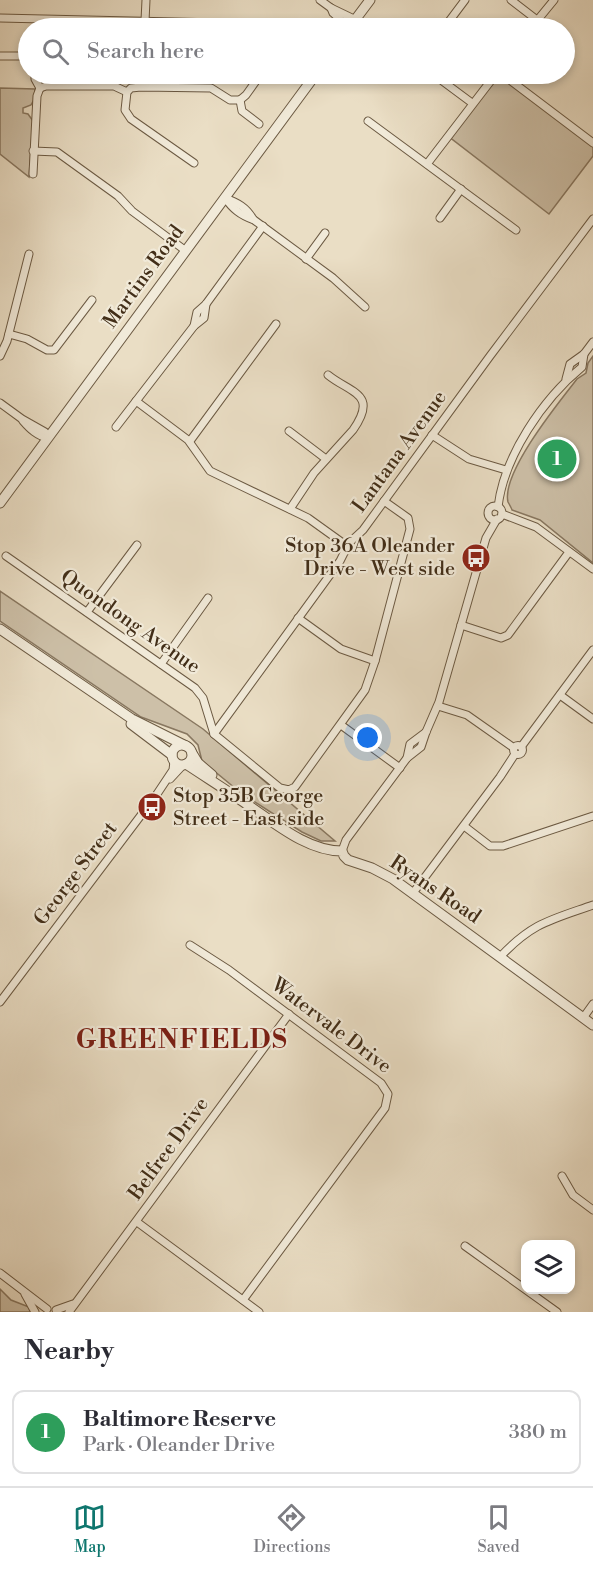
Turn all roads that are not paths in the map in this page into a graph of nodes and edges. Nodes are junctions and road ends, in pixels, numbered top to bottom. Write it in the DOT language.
graph roads {
  1 [pos="146,0"];
  2 [pos="320,0"];
  3 [pos="370,0"];
  4 [pos="465,0"];
  5 [pos="511,0"];
  6 [pos="554,0"];
  7 [pos="0,18"];
  8 [pos="18,18"];
  9 [pos="145,18"];
  10 [pos="341,18"];
  11 [pos="357,18"];
  12 [pos="452,18"];
  13 [pos="534,18"];
  14 [pos="539,18"];
  15 [pos="0,56"];
  16 [pos="18,56"];
  17 [pos="38,84"];
  18 [pos="254,84"];
  19 [pos="309,84"];
  20 [pos="446,84"];
  21 [pos="488,84"];
  22 [pos="515,84"];
  23 [pos="40,88"];
  24 [pos="127,92"];
  25 [pos="240,100"];
  26 [pos="472,103"];
  27 [pos="368,121"];
  28 [pos="259,124"];
  29 [pos="593,142"];
  30 [pos="33,151"];
  31 [pos="195,163"];
  32 [pos="427,164"];
  33 [pos="33,174"];
  34 [pos="461,189"];
  35 [pos="225,198"];
  36 [pos="440,218"];
  37 [pos="593,219"];
  38 [pos="263,226"];
  39 [pos="516,230"];
  40 [pos="325,233"];
  41 [pos="186,251"];
  42 [pos="29,255"];
  43 [pos="306,259"];
  44 [pos="92,300"];
  45 [pos="365,307"];
  46 [pos="276,324"];
  47 [pos="9,334"];
  48 [pos="593,342"];
  49 [pos="0,356"];
  50 [pos="328,375"];
  51 [pos="136,401"];
  52 [pos="0,403"];
  53 [pos="116,427"];
  54 [pos="289,431"];
  55 [pos="432,435"];
  56 [pos="48,438"];
  57 [pos="190,441"];
  58 [pos="326,459"];
  59 [pos="506,470"];
  60 [pos="384,501"];
  61 [pos="0,503"];
  62 [pos="498,507"];
  63 [pos="290,509"];
  64 [pos="496,517"];
  65 [pos="136,544"];
  66 [pos="347,546"];
  67 [pos="569,552"];
  68 [pos="6,556"];
  69 [pos="593,569"];
  70 [pos="208,598"];
  71 [pos="87,612"];
  72 [pos="298,618"];
  73 [pos="461,625"];
  74 [pos="0,630"];
  75 [pos="593,650"];
  76 [pos="375,661"];
  77 [pos="161,664"];
  78 [pos="560,694"];
  79 [pos="104,701"];
  80 [pos="438,706"];
  81 [pos="593,719"];
  82 [pos="341,725"];
  83 [pos="214,734"];
  84 [pos="189,749"];
  85 [pos="516,749"];
  86 [pos="179,761"];
  87 [pos="400,768"];
  88 [pos="249,805"];
  89 [pos="593,816"];
  90 [pos="464,826"];
  91 [pos="342,851"];
  92 [pos="413,893"];
  93 [pos="593,905"];
  94 [pos="190,945"];
  95 [pos="500,957"];
  96 [pos="0,1002"];
  97 [pos="593,1004"];
  98 [pos="288,1014"];
  99 [pos="583,1018"];
  100 [pos="593,1025"];
  101 [pos="562,1176"];
  102 [pos="593,1210"];
  103 [pos="136,1222"];
  104 [pos="465,1246"];
  105 [pos="0,1273"];
  106 [pos="22,1289"];
  107 [pos="243,1300"];
  108 [pos="75,1302"];
  109 [pos="45,1310"];
  110 [pos="58,1311"];
  111 [pos="35,1312"];
  112 [pos="69,1312"];
  113 [pos="259,1312"];
  114 [pos="557,1312"];
  1 -- 9 [label="street"];
  2 -- 10 [label="street"];
  3 -- 11 [label="street"];
  4 -- 12 [label="street"];
  5 -- 13 [label="street"];
  6 -- 14 [label="street"];
  7 -- 8 [label="street"];
  15 -- 16 [label="street"];
  17 -- 23 [label="street"];
  18 -- 25 [label="street"];
  19 -- 35 [label="street, Martins Road"];
  20 -- 26 [label="street"];
  21 -- 26 [label="street"];
  22 -- 29 [label="street"];
  23 -- 24 [label="street"];
  23 -- 30 [label="street"];
  24 -- 25 [label="street"];
  24 -- 31 [label="street"];
  25 -- 28 [label="street"];
  26 -- 32 [label="street"];
  27 -- 32 [label="street"];
  30 -- 33 [label="street"];
  30 -- 41 [label="street"];
  32 -- 34 [label="street"];
  34 -- 36 [label="street"];
  34 -- 39 [label="street"];
  35 -- 38 [label="street"];
  35 -- 41 [label="street, Martins Road"];
  37 -- 55 [label="street, Lantana Avenue"];
  38 -- 43 [label="street"];
  38 -- 51 [label="street"];
  40 -- 43 [label="street"];
  41 -- 56 [label="street, Martins Road"];
  42 -- 47 [label="street"];
  43 -- 45 [label="street"];
  44 -- 47 [label="street"];
  46 -- 57 [label="street"];
  47 -- 49 [label="street"];
  48 -- 59 [label="street"];
  50 -- 58 [label="street"];
  51 -- 53 [label="street"];
  51 -- 57 [label="street"];
  52 -- 56 [label="street"];
  54 -- 58 [label="street"];
  55 -- 59 [label="street"];
  55 -- 60 [label="street, Lantana Avenue"];
  56 -- 61 [label="street, Martins Road"];
  57 -- 63 [label="street"];
  58 -- 63 [label="street"];
  59 -- 62 [label="street"];
  60 -- 66 [label="street, Lantana Avenue"];
  60 -- 76 [label="street"];
  62 -- 64 [label="street"];
  62 -- 64 [label="street"];
  63 -- 66 [label="street"];
  64 -- 67 [label="street"];
  64 -- 73 [label="street"];
  65 -- 71 [label="street"];
  66 -- 72 [label="street, Lantana Avenue"];
  67 -- 69 [label="street"];
  67 -- 73 [label="street"];
  68 -- 71 [label="street, Quondong Avenue"];
  70 -- 77 [label="street"];
  71 -- 77 [label="street, Quondong Avenue"];
  72 -- 76 [label="street"];
  72 -- 83 [label="street, Lantana Avenue"];
  73 -- 80 [label="street"];
  74 -- 79 [label="street, Ryans Road"];
  75 -- 78 [label="street"];
  76 -- 82 [label="street"];
  77 -- 83 [label="street, Quondong Avenue"];
  78 -- 81 [label="street"];
  78 -- 85 [label="street"];
  79 -- 84 [label="street, Ryans Road"];
  79 -- 86 [label="street, Ryans Road"];
  80 -- 85 [label="street"];
  80 -- 87 [label="street"];
  82 -- 83 [label="street"];
  82 -- 87 [label="street"];
  84 -- 86 [label="street"];
  84 -- 86 [label="street"];
  84 -- 88 [label="street, Ryans Road"];
  85 -- 90 [label="street"];
  86 -- 88 [label="street, Ryans Road"];
  86 -- 96 [label="street, George Street"];
  87 -- 91 [label="street"];
  88 -- 91 [label="street, Ryans Road"];
  89 -- 90 [label="street"];
  90 -- 92 [label="street"];
  91 -- 92 [label="street, Ryans Road"];
  92 -- 95 [label="street, Ryans Road"];
  93 -- 95 [label="street"];
  94 -- 98 [label="street, Watervale Drive"];
  95 -- 99 [label="street, Ryans Road"];
  97 -- 99 [label="street"];
  98 -- 103 [label="street, Belfree Drive"];
  98 -- 107 [label="street, Watervale Drive"];
  99 -- 100 [label="street, Ryans Road"];
  101 -- 102 [label="street"];
  103 -- 107 [label="street"];
  103 -- 108 [label="street, Belfree Drive"];
  104 -- 114 [label="street"];
  105 -- 106 [label="street"];
  106 -- 109 [label="street"];
  106 -- 111 [label="street"];
  107 -- 113 [label="street"];
  108 -- 110 [label="street, Belfree Drive"];
  108 -- 112 [label="street, Belfree Drive"];
  109 -- 110 [label="street"];
}
